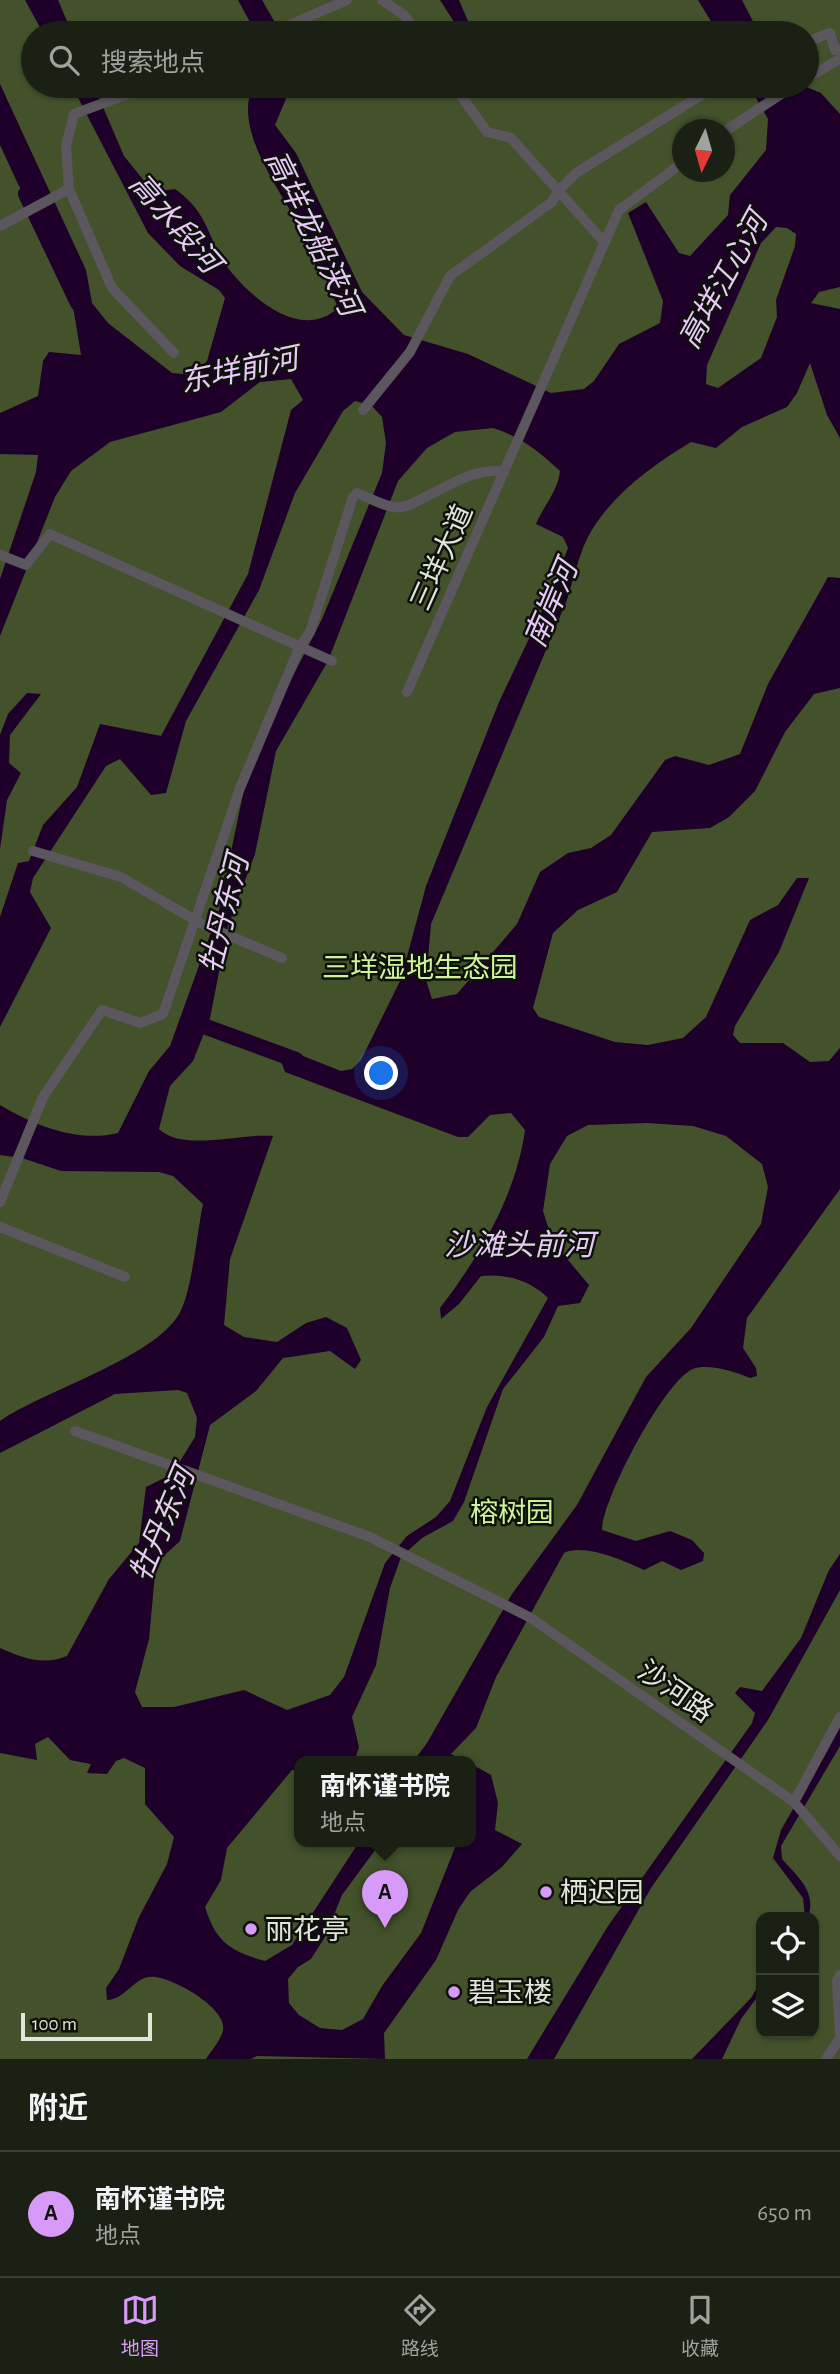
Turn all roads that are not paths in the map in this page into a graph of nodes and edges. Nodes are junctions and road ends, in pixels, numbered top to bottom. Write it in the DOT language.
graph roads {
  1 [pos="347,0"];
  2 [pos="382,0"];
  3 [pos="299,21"];
  4 [pos="408,21"];
  5 [pos="819,37"];
  6 [pos="840,50"];
  7 [pos="840,59"];
  8 [pos="819,71"];
  9 [pos="119,98"];
  10 [pos="463,98"];
  11 [pos="697,98"];
  12 [pos="773,98"];
  13 [pos="735,124"];
  14 [pos="672,170"];
  15 [pos="65,191"];
  16 [pos="558,191"];
  17 [pos="2,225"];
  18 [pos="605,243"];
  19 [pos="174,353"];
  20 [pos="365,407"];
  21 [pos="504,471"];
  22 [pos="0,555"];
  23 [pos="300,646"];
  24 [pos="332,661"];
  25 [pos="407,692"];
  26 [pos="33,851"];
  27 [pos="198,922"];
  28 [pos="282,958"];
  29 [pos="0,1202"];
  30 [pos="0,1227"];
  31 [pos="125,1277"];
  32 [pos="75,1431"];
  33 [pos="840,1717"];
  34 [pos="794,1802"];
  35 [pos="840,1856"];
  36 [pos="840,1975"];
  37 [pos="840,2037"];
  38 [pos="826,2059"];
  1 -- 3 [label="street"];
  2 -- 4 [label="street"];
  5 -- 6 [label="street"];
  7 -- 8 [label="street"];
  9 -- 15 [label="street"];
  10 -- 16 [label="street"];
  11 -- 16 [label="street"];
  12 -- 13 [label="street"];
  14 -- 18 [label="street"];
  15 -- 17 [label="street"];
  15 -- 19 [label="street"];
  16 -- 18 [label="street"];
  16 -- 20 [label="street"];
  18 -- 21 [label="street, 三垟大道"];
  21 -- 23 [label="street"];
  21 -- 25 [label="street, 三垟大道"];
  22 -- 23 [label="street"];
  23 -- 24 [label="street"];
  23 -- 27 [label="street"];
  26 -- 27 [label="street"];
  27 -- 28 [label="street"];
  27 -- 29 [label="street"];
  30 -- 31 [label="street"];
  32 -- 34 [label="street, 沙河路"];
  33 -- 34 [label="street"];
  34 -- 35 [label="street, 沙河路"];
  36 -- 37 [label="street"];
  37 -- 38 [label="street"];
}
